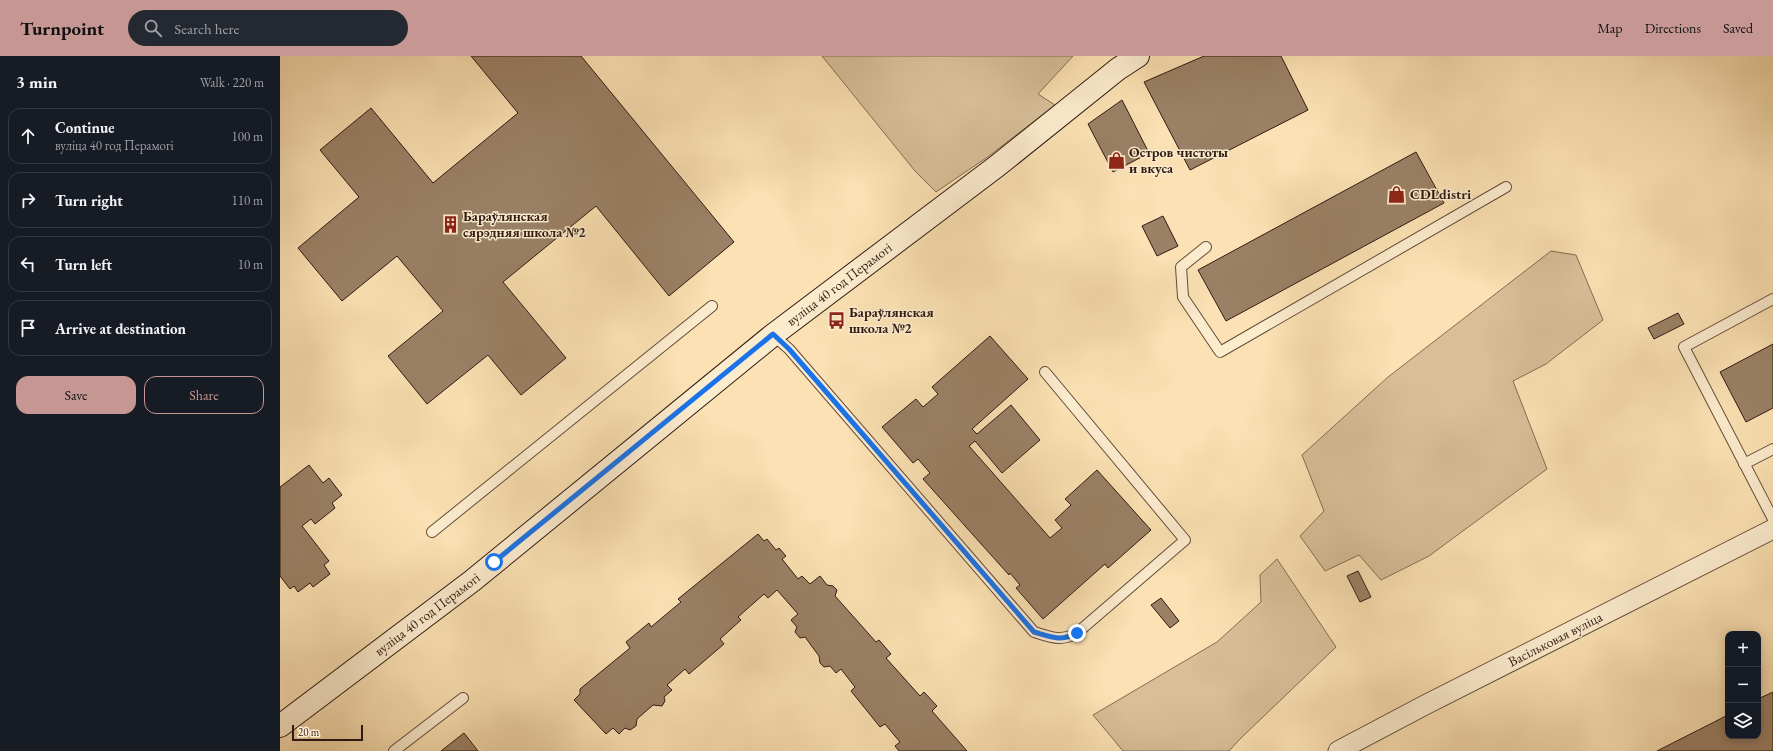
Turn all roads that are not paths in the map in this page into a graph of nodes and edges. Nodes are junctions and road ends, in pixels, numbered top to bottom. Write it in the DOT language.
graph roads {
  1 [pos="1138,56"];
  2 [pos="1506,187"];
  3 [pos="1206,247"];
  4 [pos="1773,299"];
  5 [pos="712,306"];
  6 [pos="773,334"];
  7 [pos="1045,372"];
  8 [pos="1773,449"];
  9 [pos="1744,464"];
  10 [pos="1773,520"];
  11 [pos="1773,529"];
  12 [pos="432,532"];
  13 [pos="463,698"];
  14 [pos="280,726"];
  15 [pos="394,751"];
  16 [pos="1338,751"];
  1 -- 6 [label="street, вуліца 40 год Перамогі"];
  2 -- 3 [label="lane"];
  4 -- 9 [label="lane"];
  5 -- 12 [label="lane"];
  6 -- 7 [label="lane"];
  6 -- 14 [label="street, вуліца 40 год Перамогі"];
  8 -- 9 [label="lane"];
  9 -- 10 [label="lane"];
  11 -- 16 [label="street, Васільковая вуліца"];
  13 -- 15 [label="lane"];
}
